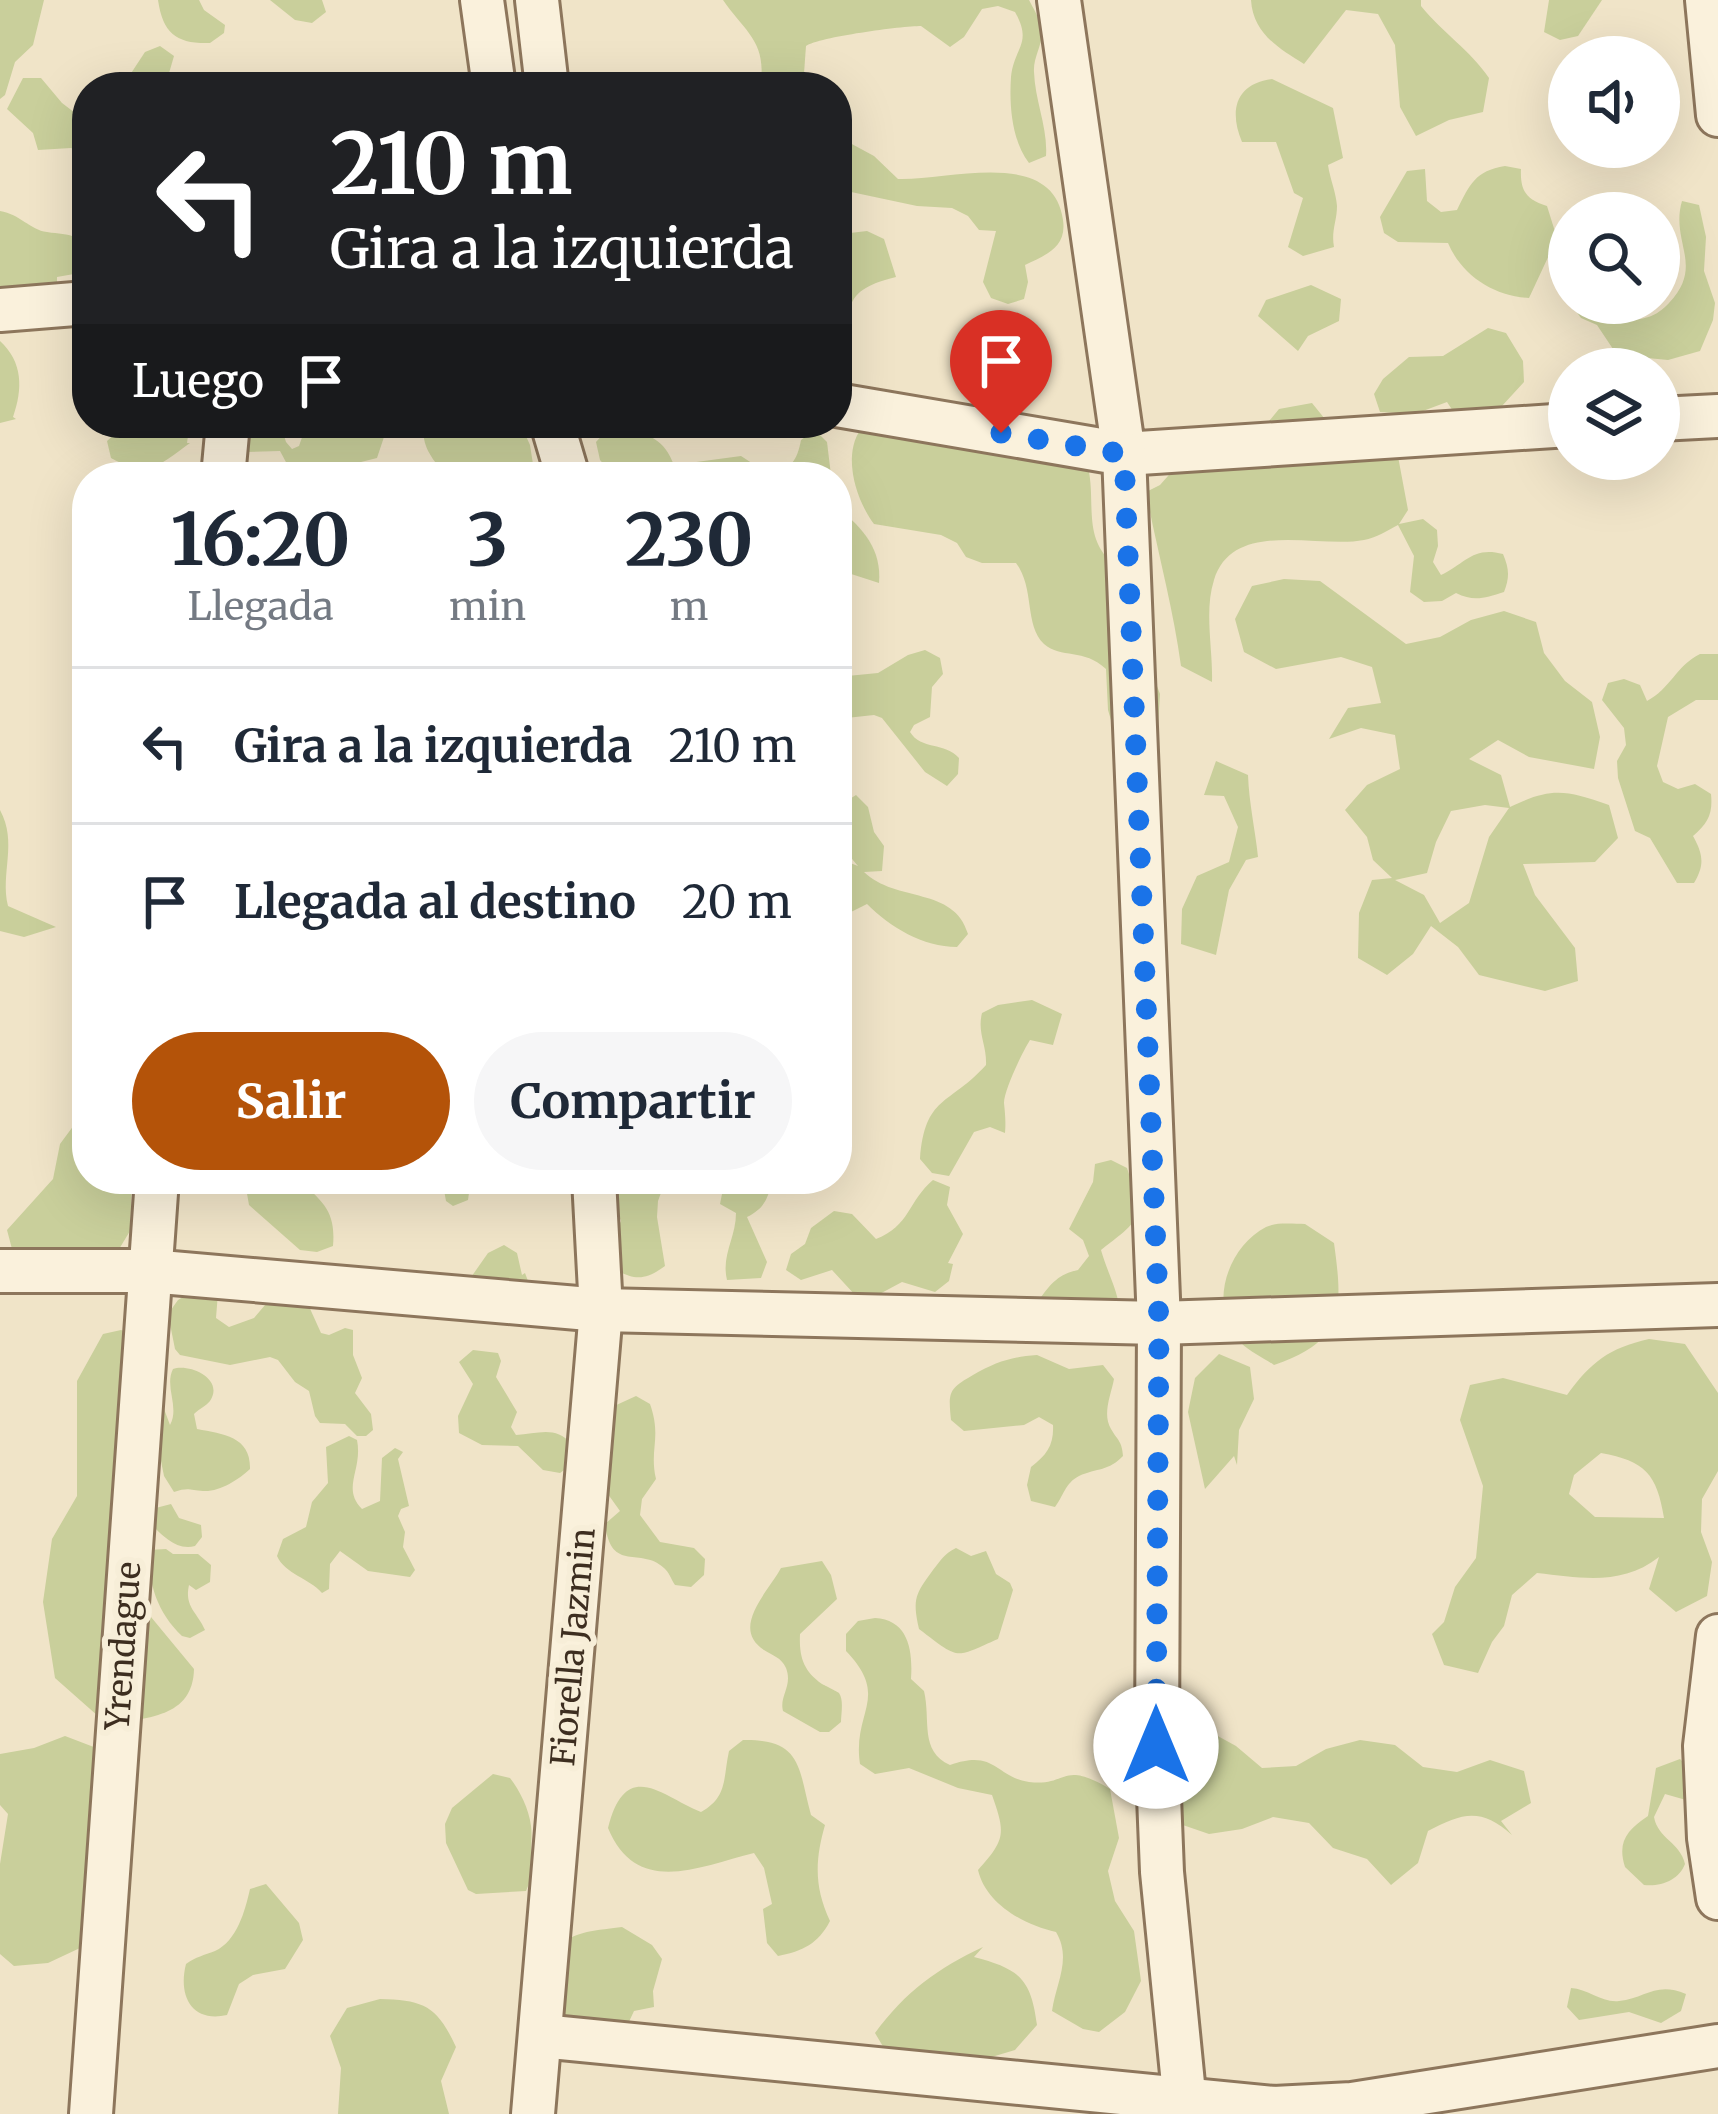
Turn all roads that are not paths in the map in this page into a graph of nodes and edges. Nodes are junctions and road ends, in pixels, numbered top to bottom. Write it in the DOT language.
graph roads {
  1 [pos="482,0"];
  2 [pos="537,0"];
  3 [pos="1059,0"];
  4 [pos="1707,0"];
  5 [pos="492,72"];
  6 [pos="545,72"];
  7 [pos="1718,115"];
  8 [pos="72,304"];
  9 [pos="0,310"];
  10 [pos="852,408"];
  11 [pos="1718,416"];
  12 [pos="1680,418"];
  13 [pos="1548,426"];
  14 [pos="1124,454"];
  15 [pos="156,1194"];
  16 [pos="596,1194"];
  17 [pos="0,1271"];
  18 [pos="149,1271"];
  19 [pos="1718,1305"];
  20 [pos="601,1310"];
  21 [pos="1159,1323"];
  22 [pos="1718,1636"];
  23 [pos="1718,1898"];
  24 [pos="541,2036"];
  25 [pos="1718,2046"];
  26 [pos="1185,2108"];
  27 [pos="92,2114"];
  28 [pos="533,2114"];
  1 -- 5 [label="street"];
  2 -- 6 [label="street"];
  3 -- 14 [label="street"];
  4 -- 7 [label="street"];
  8 -- 9 [label="street"];
  10 -- 14 [label="street"];
  11 -- 12 [label="street"];
  13 -- 14 [label="street"];
  14 -- 21 [label="street"];
  15 -- 18 [label="street, Yrendague"];
  16 -- 20 [label="street, Fiorella Jazmin"];
  17 -- 18 [label="street"];
  18 -- 20 [label="street"];
  18 -- 27 [label="street, Yrendague"];
  19 -- 21 [label="street"];
  20 -- 21 [label="street"];
  20 -- 24 [label="street, Fiorella Jazmin"];
  21 -- 26 [label="street"];
  22 -- 23 [label="street"];
  24 -- 26 [label="street"];
  24 -- 28 [label="street, Fiorella Jazmin"];
  25 -- 26 [label="street"];
}
